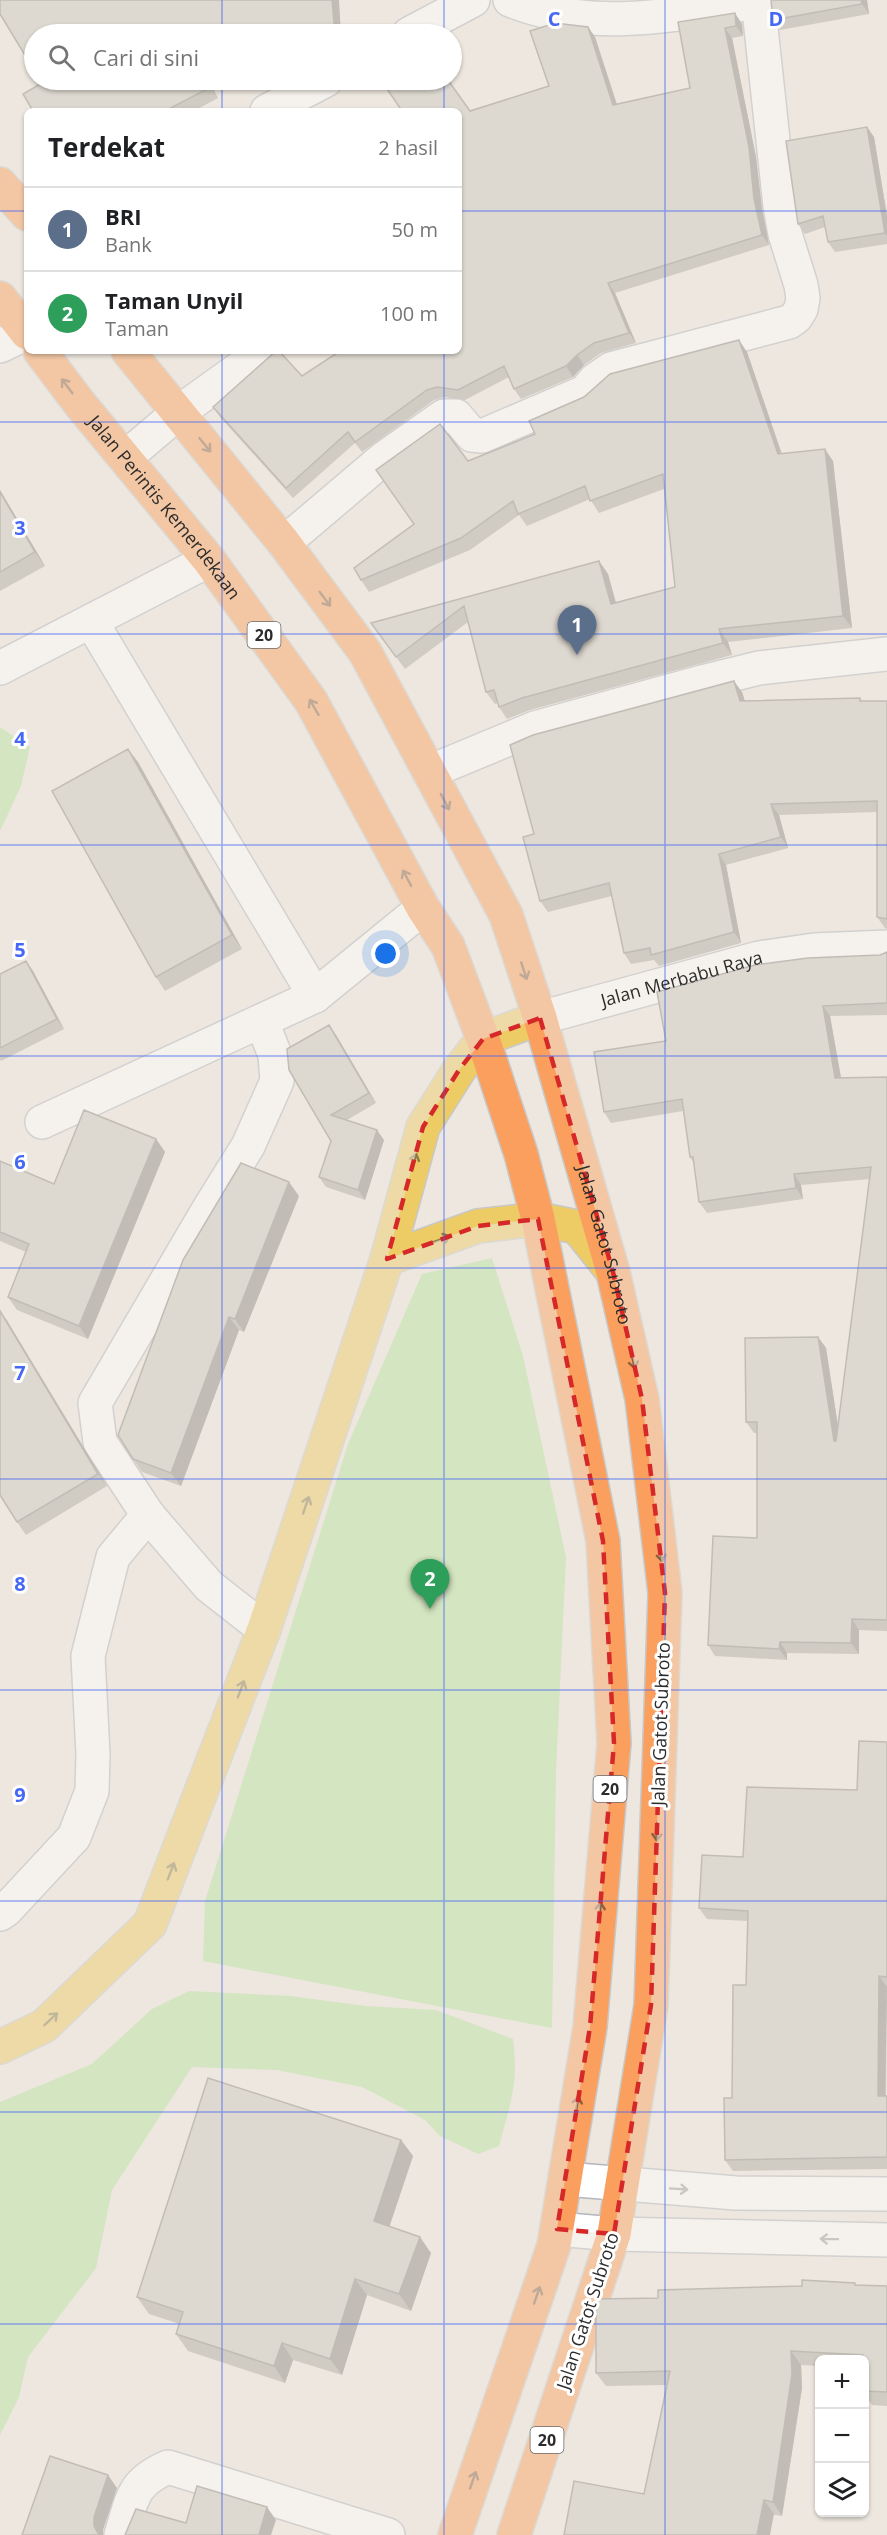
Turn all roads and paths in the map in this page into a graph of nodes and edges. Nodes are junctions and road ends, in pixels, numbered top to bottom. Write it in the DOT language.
graph roads {
  1 [pos="473,0"];
  2 [pos="510,0"];
  3 [pos="758,1"];
  4 [pos="428,24"];
  5 [pos="307,90"];
  6 [pos="273,108"];
  7 [pos="0,184"];
  8 [pos="24,211"];
  9 [pos="18,315"];
  10 [pos="0,346"];
  11 [pos="42,354"];
  12 [pos="131,354"];
  13 [pos="260,354"];
  14 [pos="179,412"];
  15 [pos="126,457"];
  16 [pos="284,543"];
  17 [pos="209,560"];
  18 [pos="91,621"];
  19 [pos="887,654"];
  20 [pos="0,668"];
  21 [pos="429,772"];
  22 [pos="423,908"];
  23 [pos="887,947"];
  24 [pos="315,996"];
  25 [pos="540,1018"];
  26 [pos="262,1022"];
  27 [pos="483,1039"];
  28 [pos="42,1122"];
  29 [pos="538,1219"];
  30 [pos="387,1258"];
  31 [pos="613,1272"];
  32 [pos="148,1515"];
  33 [pos="264,1629"];
  34 [pos="0,1914"];
  35 [pos="0,2047"];
  36 [pos="565,2180"];
  37 [pos="621,2184"];
  38 [pos="887,2194"];
  39 [pos="557,2229"];
  40 [pos="614,2234"];
  41 [pos="887,2240"];
  42 [pos="121,2535"];
  43 [pos="388,2535"];
  44 [pos="454,2535"];
  45 [pos="514,2535"];
  1 -- 4 [label="street"];
  2 -- 3 [label="street"];
  3 -- 16 [label="street"];
  5 -- 6 [label="street"];
  7 -- 8 [label="highway"];
  9 -- 10 [label="street"];
  15 -- 11 [label="highway, Jalan Perintis Kemerdekaan / 20, one-way"];
  12 -- 14 [label="highway, 20"];
  13 -- 14 [label="street"];
  14 -- 15 [label="street"];
  14 -- 16 [label="highway, 20, one-way"];
  15 -- 17 [label="highway, Jalan Perintis Kemerdekaan / 20"];
  16 -- 21 [label="highway, 20, one-way"];
  17 -- 18 [label="street"];
  22 -- 17 [label="highway, Jalan Perintis Kemerdekaan / 20, one-way"];
  18 -- 20 [label="street"];
  18 -- 24 [label="street"];
  19 -- 21 [label="street"];
  21 -- 25 [label="highway, Jalan Gatot Subroto / 20, one-way"];
  22 -- 24 [label="street"];
  22 -- 27 [label="highway, Jalan Perintis Kemerdekaan / 20"];
  23 -- 25 [label="street, Jalan Merbabu Raya"];
  24 -- 26 [label="street"];
  25 -- 27 [label="main road, Jalan Merbabu Raya"];
  25 -- 31 [label="highway, Jalan Gatot Subroto / 20"];
  26 -- 28 [label="street"];
  26 -- 32 [label="street"];
  27 -- 29 [label="highway, 20"];
  30 -- 27 [label="main road, one-way"];
  30 -- 29 [label="main road, one-way"];
  29 -- 31 [label="main road"];
  36 -- 29 [label="highway, 20, one-way"];
  33 -- 30 [label="main road, one-way"];
  31 -- 37 [label="highway, Jalan Gatot Subroto / 20, one-way"];
  32 -- 33 [label="street"];
  32 -- 34 [label="street"];
  35 -- 33 [label="main road, one-way"];
  36 -- 37 [label="street"];
  36 -- 39 [label="highway, 20"];
  37 -- 38 [label="street, one-way"];
  37 -- 40 [label="highway, Jalan Gatot Subroto / 20"];
  39 -- 40 [label="street"];
  44 -- 39 [label="highway, 20, one-way"];
  41 -- 40 [label="street, one-way"];
  40 -- 45 [label="highway, Jalan Gatot Subroto / 20"];
  42 -- 43 [label="street"];
}
